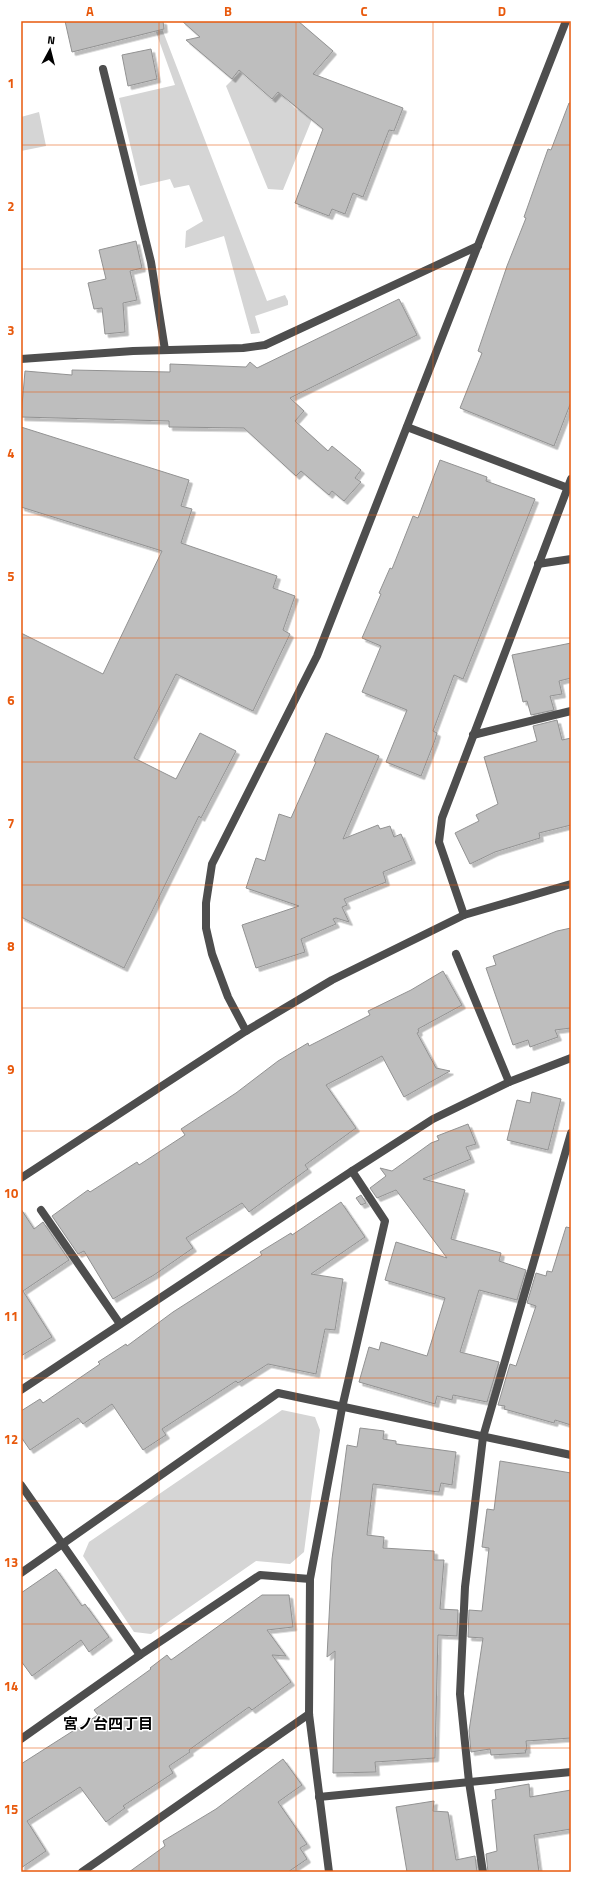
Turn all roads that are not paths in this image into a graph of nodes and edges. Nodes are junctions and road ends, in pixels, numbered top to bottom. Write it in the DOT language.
graph roads {
  1 [pos="566,21"];
  2 [pos="103,69"];
  3 [pos="478,246"];
  4 [pos="165,350"];
  5 [pos="21,359"];
  6 [pos="407,427"];
  7 [pos="571,479"];
  8 [pos="568,488"];
  9 [pos="571,558"];
  10 [pos="538,564"];
  11 [pos="571,712"];
  12 [pos="473,735"];
  13 [pos="571,884"];
  14 [pos="464,915"];
  15 [pos="456,954"];
  16 [pos="246,1031"];
  17 [pos="571,1058"];
  18 [pos="509,1082"];
  19 [pos="571,1133"];
  20 [pos="352,1170"];
  21 [pos="21,1178"];
  22 [pos="41,1210"];
  23 [pos="120,1324"];
  24 [pos="21,1390"];
  25 [pos="342,1408"];
  26 [pos="483,1437"];
  27 [pos="571,1455"];
  28 [pos="21,1485"];
  29 [pos="63,1545"];
  30 [pos="21,1573"];
  31 [pos="310,1579"];
  32 [pos="140,1655"];
  33 [pos="309,1714"];
  34 [pos="21,1739"];
  35 [pos="571,1772"];
  36 [pos="468,1782"];
  37 [pos="319,1797"];
  38 [pos="82,1872"];
  39 [pos="329,1872"];
  40 [pos="483,1872"];
  1 -- 3 [label="street"];
  2 -- 4 [label="street"];
  3 -- 4 [label="street"];
  3 -- 6 [label="street"];
  4 -- 5 [label="street"];
  6 -- 8 [label="street"];
  6 -- 16 [label="street"];
  7 -- 8 [label="street"];
  8 -- 10 [label="street"];
  9 -- 10 [label="street"];
  10 -- 12 [label="street"];
  11 -- 12 [label="street"];
  12 -- 14 [label="street"];
  13 -- 14 [label="street"];
  14 -- 16 [label="street"];
  15 -- 18 [label="street"];
  16 -- 21 [label="street"];
  17 -- 18 [label="street"];
  18 -- 20 [label="street"];
  19 -- 26 [label="street"];
  20 -- 23 [label="street"];
  20 -- 25 [label="street"];
  22 -- 23 [label="street"];
  23 -- 24 [label="street"];
  25 -- 26 [label="street"];
  25 -- 29 [label="street"];
  25 -- 31 [label="street"];
  26 -- 27 [label="street"];
  26 -- 36 [label="street"];
  28 -- 29 [label="street"];
  29 -- 30 [label="street"];
  29 -- 32 [label="street"];
  31 -- 32 [label="street"];
  31 -- 33 [label="street"];
  32 -- 34 [label="street"];
  33 -- 37 [label="street"];
  33 -- 38 [label="street"];
  35 -- 36 [label="street"];
  36 -- 37 [label="street"];
  36 -- 40 [label="street"];
  37 -- 39 [label="street"];
}
